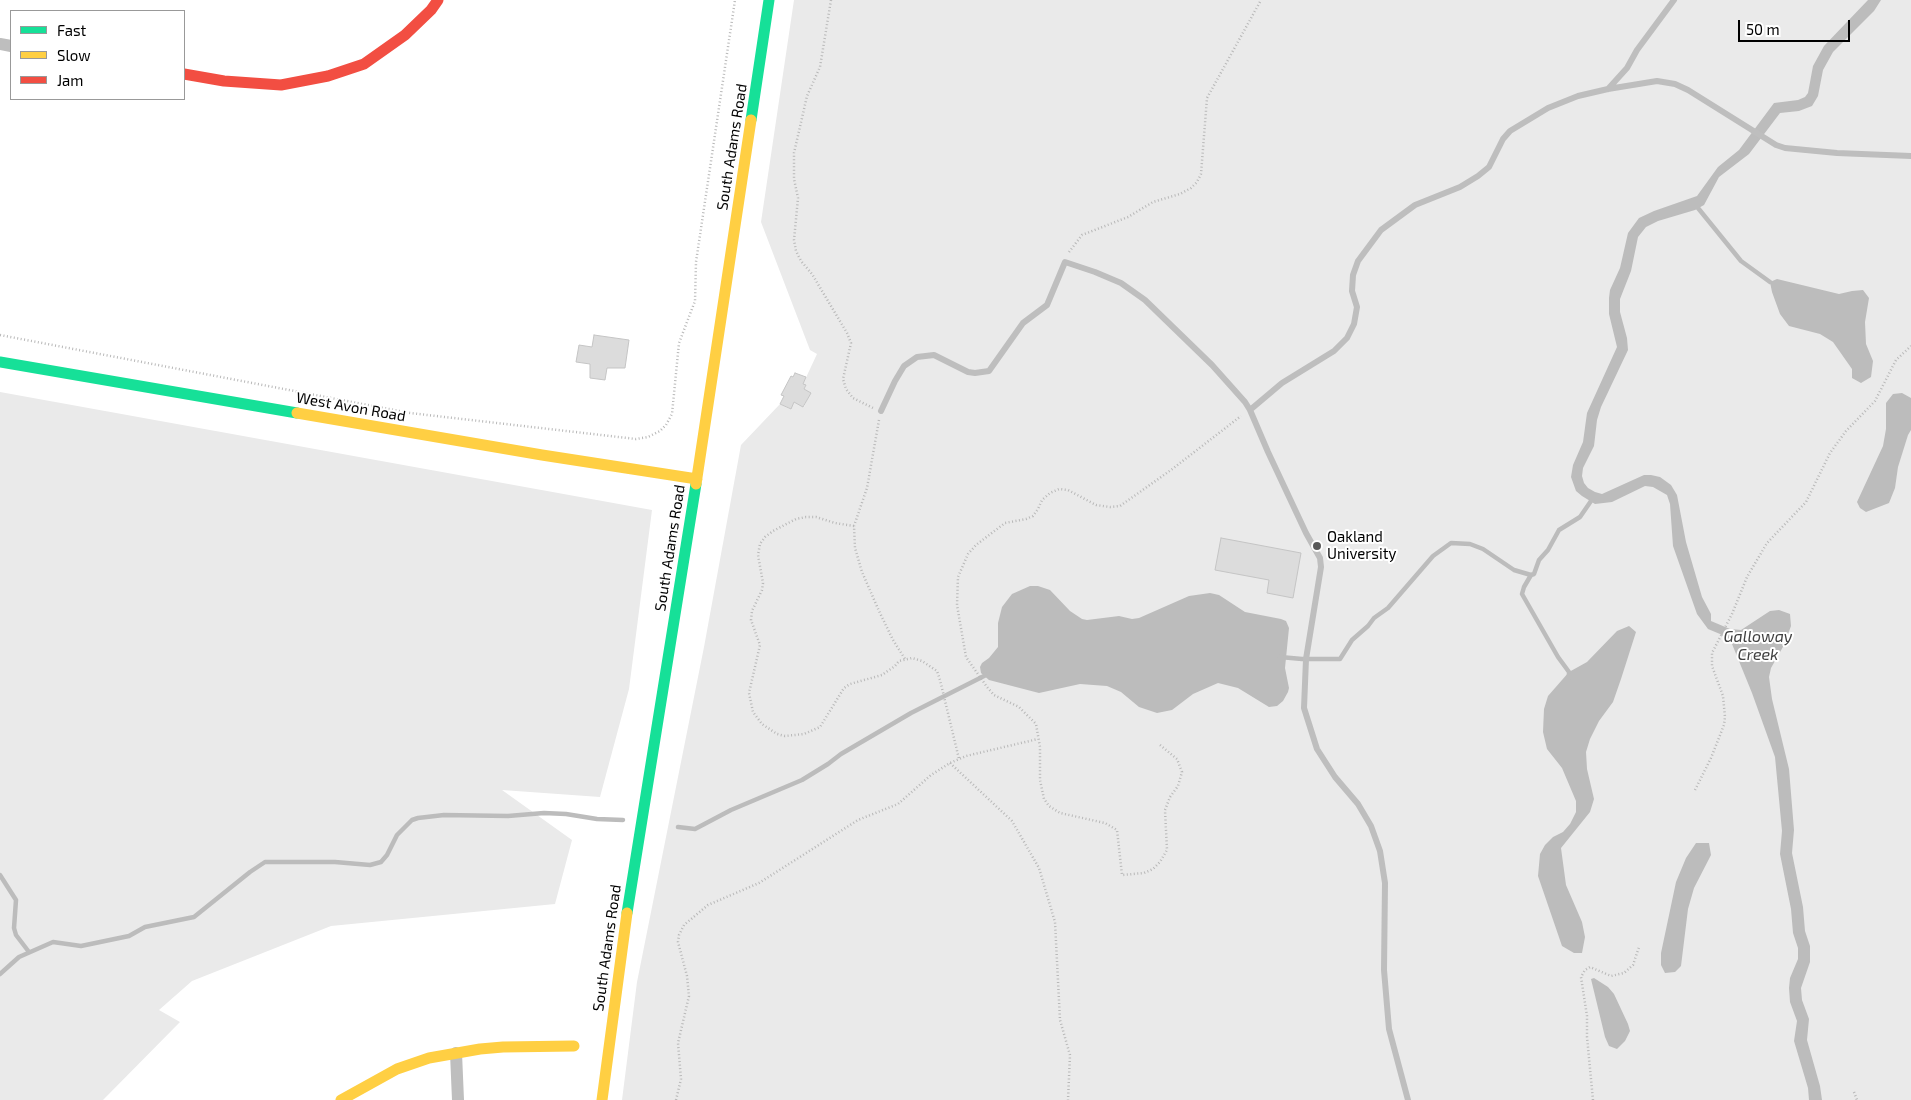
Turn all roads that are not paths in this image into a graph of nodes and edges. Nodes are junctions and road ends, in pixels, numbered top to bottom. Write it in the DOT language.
graph roads {
  1 [pos="438,0"];
  2 [pos="769,0"];
  3 [pos="1674,0"];
  4 [pos="185,74"];
  5 [pos="1608,89"];
  6 [pos="1911,156"];
  7 [pos="0,362"];
  8 [pos="1250,410"];
  9 [pos="881,411"];
  10 [pos="697,479"];
  11 [pos="574,1046"];
  12 [pos="456,1053"];
  13 [pos="341,1100"];
  14 [pos="458,1100"];
  15 [pos="602,1100"];
  16 [pos="1408,1100"];
  1 -- 4 [label="street"];
  2 -- 10 [label="street, South Adams Road"];
  3 -- 5 [label="lane"];
  5 -- 6 [label="lane"];
  5 -- 8 [label="lane"];
  7 -- 10 [label="street, West Avon Road"];
  8 -- 9 [label="lane"];
  8 -- 16 [label="lane"];
  10 -- 15 [label="street, South Adams Road"];
  11 -- 12 [label="street"];
  12 -- 13 [label="street"];
  12 -- 14 [label="street"];
}
